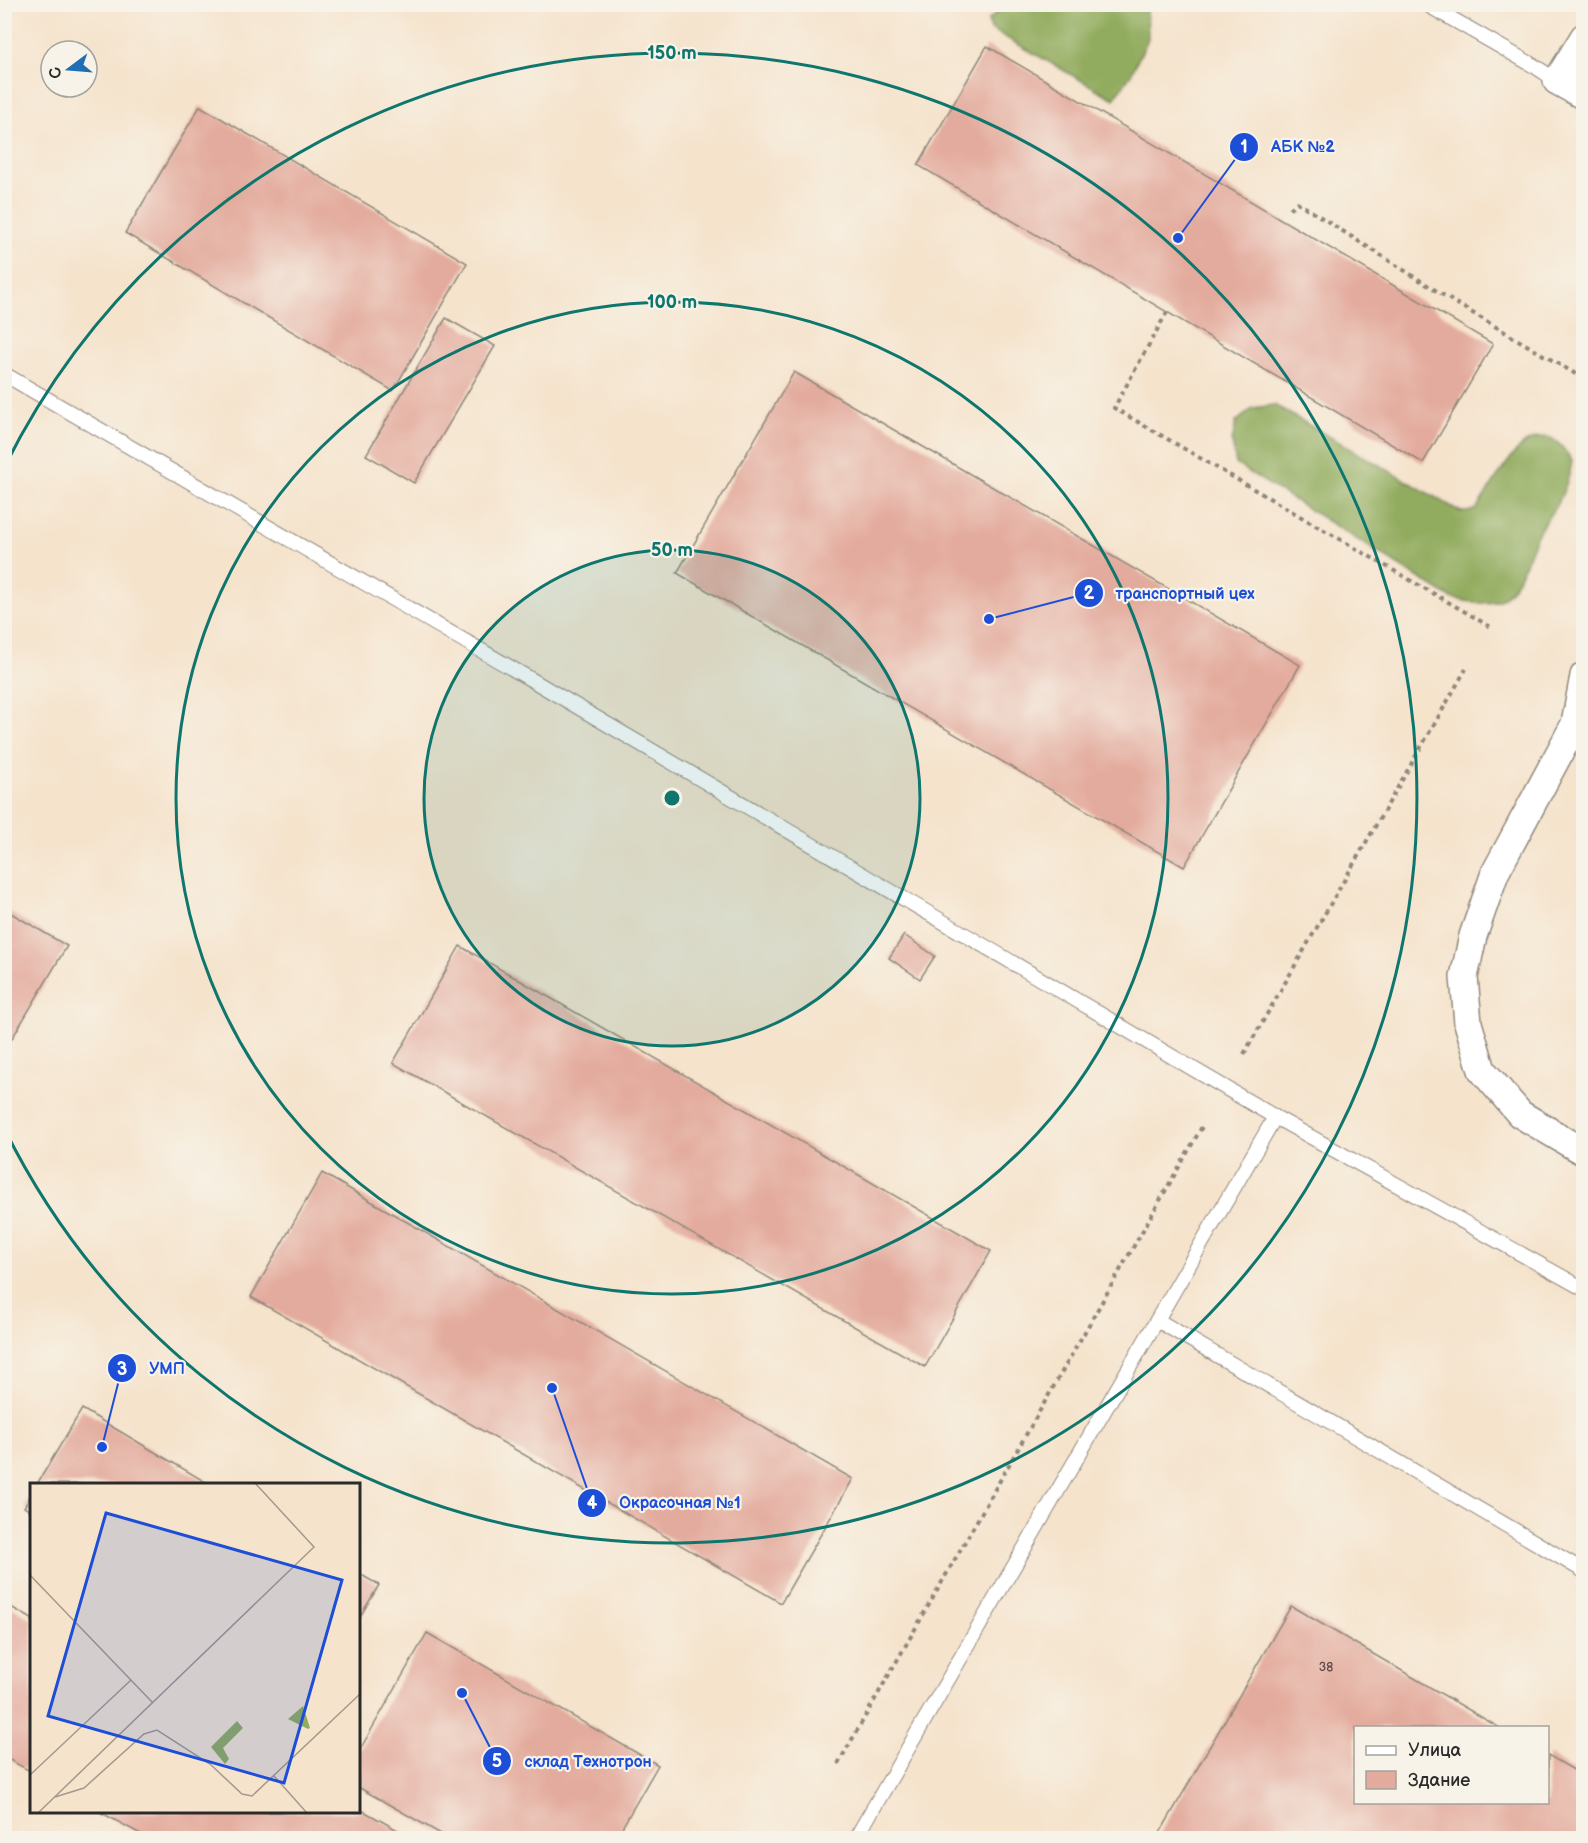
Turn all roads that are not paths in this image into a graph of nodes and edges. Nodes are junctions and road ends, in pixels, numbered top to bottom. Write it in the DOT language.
graph roads {
  1 [pos="1426,4"];
  2 [pos="1584,37"];
  3 [pos="1557,81"];
  4 [pos="1584,96"];
  5 [pos="4,374"];
  6 [pos="1584,676"];
  7 [pos="1275,1117"];
  8 [pos="1584,1152"];
  9 [pos="1584,1289"];
  10 [pos="1157,1320"];
  11 [pos="1584,1571"];
  12 [pos="856,1839"];
  1 -- 3 [label="lane"];
  2 -- 3 [label="street"];
  3 -- 4 [label="street"];
  5 -- 7 [label="lane"];
  6 -- 8 [label="street"];
  7 -- 9 [label="lane"];
  7 -- 10 [label="lane"];
  10 -- 11 [label="lane"];
  10 -- 12 [label="lane"];
}
